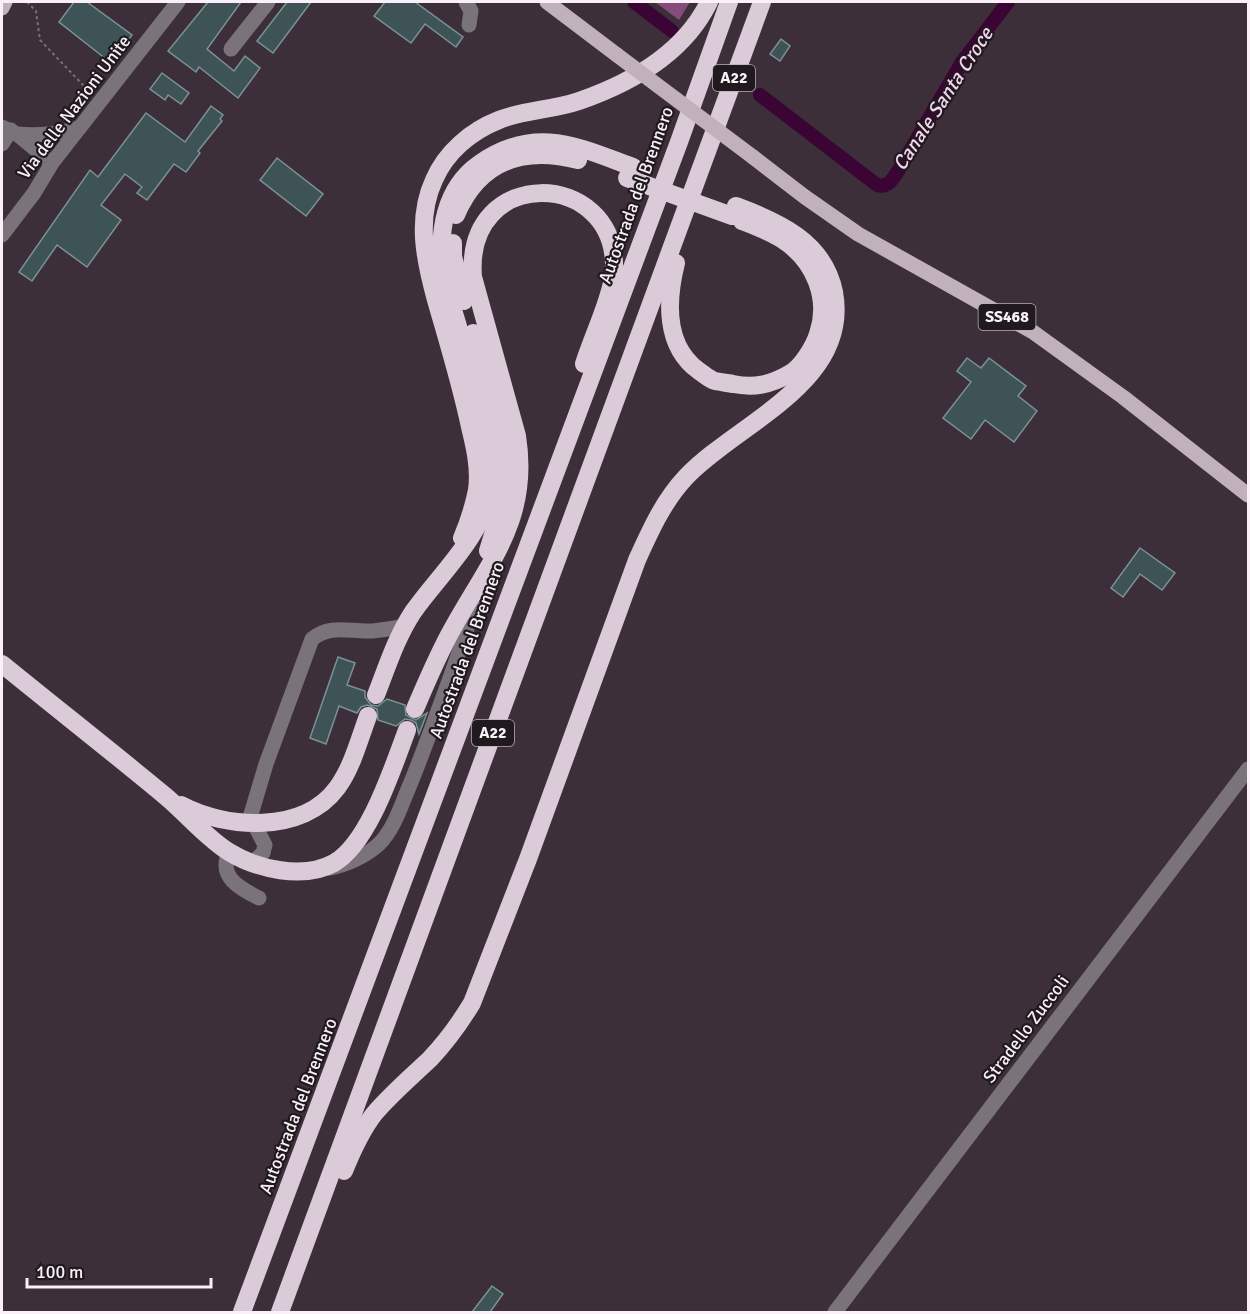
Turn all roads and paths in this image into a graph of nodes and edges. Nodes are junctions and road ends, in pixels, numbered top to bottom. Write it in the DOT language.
graph roads {
  1 [pos="5,2"];
  2 [pos="27,2"];
  3 [pos="178,2"];
  4 [pos="268,2"];
  5 [pos="466,2"];
  6 [pos="547,2"];
  7 [pos="709,2"];
  8 [pos="729,2"];
  9 [pos="762,2"];
  10 [pos="2,8"];
  11 [pos="469,25"];
  12 [pos="231,49"];
  13 [pos="107,92"];
  14 [pos="2,116"];
  15 [pos="79,128"];
  16 [pos="10,130"];
  17 [pos="2,144"];
  18 [pos="706,154"];
  19 [pos="52,163"];
  20 [pos="630,173"];
  21 [pos="734,211"];
  22 [pos="2,235"];
  23 [pos="1248,495"];
  24 [pos="445,569"];
  25 [pos="518,575"];
  26 [pos="481,579"];
  27 [pos="405,626"];
  28 [pos="2,664"];
  29 [pos="376,695"];
  30 [pos="415,709"];
  31 [pos="368,716"];
  32 [pos="407,730"];
  33 [pos="1248,769"];
  34 [pos="166,797"];
  35 [pos="251,821"];
  36 [pos="229,852"];
  37 [pos="253,862"];
  38 [pos="312,870"];
  39 [pos="259,898"];
  40 [pos="283,1305"];
  41 [pos="242,1312"];
  42 [pos="835,1312"];
  1 -- 10 [label="main road"];
  2 -- 13 [label="path"];
  3 -- 13 [label="street, Via delle Nazioni Unite"];
  4 -- 12 [label="street"];
  5 -- 11 [label="street"];
  6 -- 23 [label="main road, SS468, bridge"];
  7 -- 24 [label="highway"];
  8 -- 25 [label="highway, Autostrada del Brennero / A22"];
  9 -- 18 [label="highway, A22"];
  13 -- 15 [label="street, Via delle Nazioni Unite"];
  14 -- 16 [label="street"];
  15 -- 16 [label="street"];
  15 -- 19 [label="street, Via delle Nazioni Unite"];
  16 -- 17 [label="street"];
  16 -- 19 [label="street"];
  18 -- 21 [label="highway"];
  18 -- 40 [label="highway, A22"];
  19 -- 22 [label="street, Via delle Nazioni Unite"];
  20 -- 21 [label="highway, bridge"];
  20 -- 24 [label="highway"];
  20 -- 26 [label="highway"];
  21 -- 40 [label="highway"];
  24 -- 27 [label="highway"];
  25 -- 26 [label="highway"];
  25 -- 41 [label="highway, Autostrada del Brennero / A22"];
  26 -- 30 [label="highway"];
  26 -- 38 [label="street"];
  27 -- 29 [label="highway"];
  27 -- 35 [label="street"];
  28 -- 34 [label="highway"];
  31 -- 35 [label="highway"];
  32 -- 38 [label="highway"];
  33 -- 42 [label="street, Stradello Zuccoli"];
  34 -- 35 [label="highway"];
  34 -- 36 [label="highway"];
  35 -- 37 [label="street"];
  36 -- 37 [label="highway"];
  36 -- 39 [label="street"];
  37 -- 38 [label="highway"];
}
